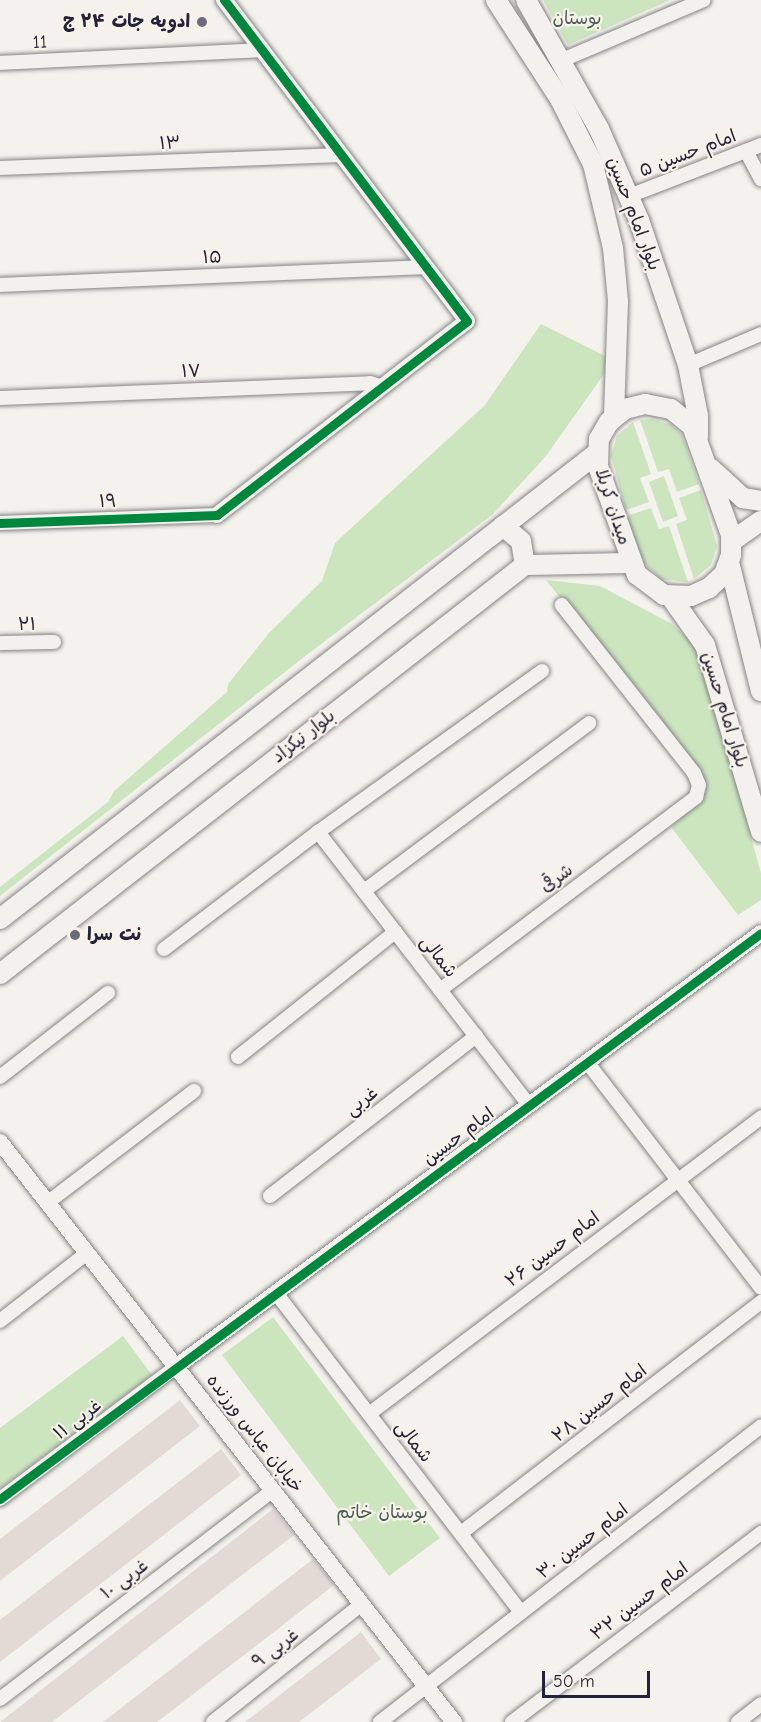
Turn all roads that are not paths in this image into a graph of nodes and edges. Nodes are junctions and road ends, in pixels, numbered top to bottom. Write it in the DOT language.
graph roads {
  1 [pos="224,0"];
  2 [pos="496,0"];
  3 [pos="526,0"];
  4 [pos="704,0"];
  5 [pos="262,50"];
  6 [pos="560,61"];
  7 [pos="0,63"];
  8 [pos="761,145"];
  9 [pos="746,151"];
  10 [pos="341,155"];
  11 [pos="0,168"];
  12 [pos="761,179"];
  13 [pos="629,196"];
  14 [pos="426,267"];
  15 [pos="0,285"];
  16 [pos="761,334"];
  17 [pos="688,365"];
  18 [pos="382,387"];
  19 [pos="0,398"];
  20 [pos="614,417"];
  21 [pos="698,443"];
  22 [pos="597,453"];
  23 [pos="705,462"];
  24 [pos="761,501"];
  25 [pos="217,515"];
  26 [pos="761,521"];
  27 [pos="0,523"];
  28 [pos="503,526"];
  29 [pos="732,542"];
  30 [pos="729,562"];
  31 [pos="631,563"];
  32 [pos="525,565"];
  33 [pos="670,596"];
  34 [pos="562,605"];
  35 [pos="54,642"];
  36 [pos="0,643"];
  37 [pos="756,653"];
  38 [pos="542,670"];
  39 [pos="761,692"];
  40 [pos="589,723"];
  41 [pos="318,832"];
  42 [pos="761,832"];
  43 [pos="364,891"];
  44 [pos="0,919"];
  45 [pos="395,932"];
  46 [pos="761,933"];
  47 [pos="164,949"];
  48 [pos="0,974"];
  49 [pos="440,990"];
  50 [pos="108,993"];
  51 [pos="476,1036"];
  52 [pos="238,1057"];
  53 [pos="587,1062"];
  54 [pos="0,1077"];
  55 [pos="194,1091"];
  56 [pos="529,1105"];
  57 [pos="761,1117"];
  58 [pos="2,1148"];
  59 [pos="676,1179"];
  60 [pos="270,1196"];
  61 [pos="47,1203"];
  62 [pos="87,1253"];
  63 [pos="761,1288"];
  64 [pos="276,1293"];
  65 [pos="761,1302"];
  66 [pos="0,1321"];
  67 [pos="176,1367"];
  68 [pos="369,1414"];
  69 [pos="761,1426"];
  70 [pos="273,1490"];
  71 [pos="0,1499"];
  72 [pos="461,1533"];
  73 [pos="761,1533"];
  74 [pos="362,1604"];
  75 [pos="521,1612"];
  76 [pos="426,1686"];
  77 [pos="0,1699"];
  78 [pos="761,1704"];
  79 [pos="213,1722"];
  80 [pos="380,1722"];
  81 [pos="454,1722"];
  82 [pos="512,1722"];
  83 [pos="738,1722"];
  1 -- 5 [label="street"];
  2 -- 20 [label="main road, بلوار امام حسین"];
  3 -- 6 [label="main road, بلوار امام حسین"];
  4 -- 6 [label="street"];
  5 -- 7 [label="street, 11"];
  5 -- 10 [label="street"];
  6 -- 13 [label="main road, بلوار امام حسین"];
  8 -- 9 [label="street, امام حسین ۵"];
  9 -- 12 [label="street"];
  9 -- 13 [label="street, امام حسین ۵"];
  10 -- 11 [label="street, ۱۳"];
  10 -- 14 [label="street"];
  13 -- 17 [label="main road, بلوار امام حسین"];
  14 -- 15 [label="street, ۱۵"];
  14 -- 18 [label="street"];
  16 -- 17 [label="street"];
  17 -- 21 [label="main road, بلوار امام حسین"];
  18 -- 19 [label="street, ۱۷"];
  18 -- 25 [label="street"];
  20 -- 21 [label="main road"];
  20 -- 22 [label="main road, میدان کربلا"];
  21 -- 23 [label="main road"];
  22 -- 28 [label="main road"];
  22 -- 31 [label="main road, میدان کربلا"];
  23 -- 24 [label="main road"];
  23 -- 29 [label="main road"];
  25 -- 27 [label="street, ۱۹"];
  26 -- 29 [label="main road"];
  28 -- 32 [label="main road"];
  28 -- 44 [label="main road"];
  29 -- 30 [label="main road"];
  30 -- 33 [label="main road"];
  30 -- 37 [label="main road"];
  31 -- 32 [label="main road"];
  31 -- 33 [label="main road, میدان کربلا"];
  32 -- 48 [label="main road, بلوار نیکزاد"];
  33 -- 42 [label="main road, بلوار امام حسین"];
  34 -- 49 [label="street, شرقی"];
  35 -- 36 [label="street, ۲۱"];
  37 -- 39 [label="main road"];
  38 -- 41 [label="street"];
  40 -- 43 [label="street"];
  41 -- 43 [label="street, شمالی"];
  41 -- 47 [label="street"];
  43 -- 45 [label="street, شمالی"];
  45 -- 49 [label="street, شمالی"];
  45 -- 52 [label="street"];
  46 -- 53 [label="street, امام حسین"];
  49 -- 51 [label="street, شمالی"];
  50 -- 54 [label="street"];
  51 -- 56 [label="street, شمالی"];
  51 -- 60 [label="street, غربی"];
  53 -- 56 [label="street, امام حسین"];
  53 -- 59 [label="street"];
  55 -- 61 [label="street"];
  56 -- 64 [label="street, امام حسین"];
  57 -- 59 [label="street, امام حسین ۲۶"];
  58 -- 61 [label="street, خیابان عباس ورزنده"];
  59 -- 63 [label="street"];
  59 -- 68 [label="street, امام حسین ۲۶"];
  61 -- 62 [label="street, خیابان عباس ورزنده"];
  62 -- 66 [label="street"];
  62 -- 67 [label="street, خیابان عباس ورزنده"];
  64 -- 67 [label="street, امام حسین"];
  64 -- 68 [label="street, شمالی"];
  65 -- 72 [label="street, امام حسین ۲۸"];
  67 -- 70 [label="street, خیابان عباس ورزنده"];
  67 -- 71 [label="street, غربی ۱۱"];
  68 -- 72 [label="street, شمالی"];
  69 -- 75 [label="street, امام حسین ۳۰"];
  70 -- 74 [label="street, خیابان عباس ورزنده"];
  70 -- 77 [label="street, غربی ۱۰"];
  72 -- 75 [label="street, شمالی"];
  73 -- 82 [label="street, امام حسین ۳۲"];
  74 -- 76 [label="street, خیابان عباس ورزنده"];
  74 -- 79 [label="street, غربی ۹"];
  75 -- 76 [label="street, امام حسین ۳۰"];
  76 -- 80 [label="street, امام حسین ۳۰"];
  76 -- 81 [label="street, خیابان عباس ورزنده"];
  78 -- 83 [label="street"];
}
